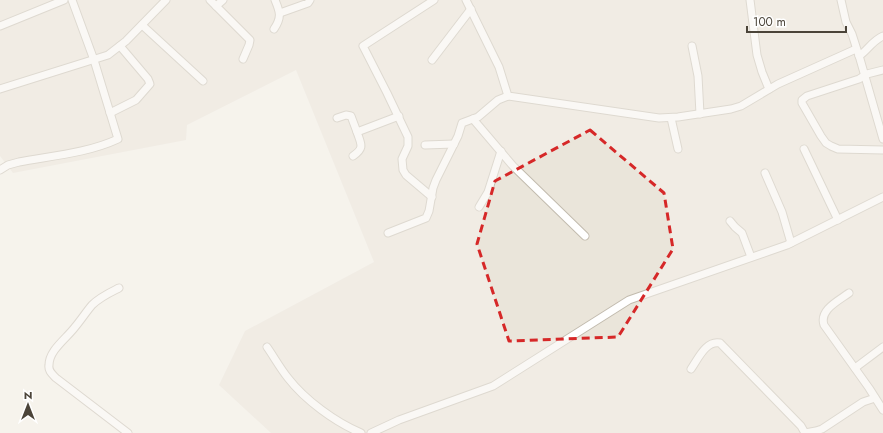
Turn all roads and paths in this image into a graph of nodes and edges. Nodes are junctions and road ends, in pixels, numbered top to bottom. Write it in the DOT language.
graph roads {
  1 [pos="64,0"];
  2 [pos="72,0"];
  3 [pos="166,0"];
  4 [pos="210,0"];
  5 [pos="223,0"];
  6 [pos="275,0"];
  7 [pos="310,0"];
  8 [pos="434,0"];
  9 [pos="466,0"];
  10 [pos="750,0"];
  11 [pos="841,0"];
  12 [pos="216,6"];
  13 [pos="471,9"];
  14 [pos="280,14"];
  15 [pos="142,25"];
  16 [pos="0,26"];
  17 [pos="274,30"];
  18 [pos="883,36"];
  19 [pos="120,46"];
  20 [pos="692,46"];
  21 [pos="857,52"];
  22 [pos="243,58"];
  23 [pos="94,60"];
  24 [pos="432,60"];
  25 [pos="883,70"];
  26 [pos="865,75"];
  27 [pos="203,81"];
  28 [pos="0,89"];
  29 [pos="769,89"];
  30 [pos="508,96"];
  31 [pos="110,113"];
  32 [pos="700,114"];
  33 [pos="399,116"];
  34 [pos="337,118"];
  35 [pos="671,118"];
  36 [pos="473,119"];
  37 [pos="357,132"];
  38 [pos="883,138"];
  39 [pos="454,144"];
  40 [pos="425,146"];
  41 [pos="678,149"];
  42 [pos="804,149"];
  43 [pos="883,150"];
  44 [pos="500,151"];
  45 [pos="353,156"];
  46 [pos="0,170"];
  47 [pos="765,173"];
  48 [pos="432,197"];
  49 [pos="883,197"];
  50 [pos="479,207"];
  51 [pos="838,220"];
  52 [pos="730,221"];
  53 [pos="388,233"];
  54 [pos="585,236"];
  55 [pos="791,243"];
  56 [pos="751,257"];
  57 [pos="118,288"];
  58 [pos="849,293"];
  59 [pos="267,347"];
  60 [pos="882,349"];
  61 [pos="855,368"];
  62 [pos="691,369"];
  63 [pos="875,398"];
  64 [pos="883,410"];
  65 [pos="128,433"];
  66 [pos="361,433"];
  67 [pos="371,433"];
  68 [pos="805,433"];
  1 -- 16 [label="street"];
  2 -- 23 [label="street"];
  3 -- 15 [label="street"];
  4 -- 12 [label="street"];
  5 -- 12 [label="street"];
  6 -- 14 [label="street"];
  7 -- 14 [label="street"];
  8 -- 33 [label="street"];
  9 -- 13 [label="street"];
  10 -- 29 [label="street"];
  11 -- 21 [label="street"];
  12 -- 22 [label="street"];
  13 -- 24 [label="street"];
  13 -- 30 [label="street"];
  14 -- 17 [label="street"];
  15 -- 19 [label="street"];
  15 -- 27 [label="street"];
  18 -- 21 [label="street"];
  19 -- 23 [label="street"];
  19 -- 31 [label="street"];
  20 -- 32 [label="street"];
  21 -- 26 [label="street"];
  21 -- 29 [label="street"];
  23 -- 28 [label="street"];
  23 -- 31 [label="street"];
  25 -- 26 [label="street"];
  26 -- 38 [label="street"];
  26 -- 43 [label="street"];
  29 -- 32 [label="street"];
  30 -- 35 [label="street"];
  30 -- 36 [label="street"];
  31 -- 46 [label="street"];
  32 -- 35 [label="street"];
  33 -- 37 [label="street"];
  33 -- 48 [label="street"];
  34 -- 37 [label="street"];
  35 -- 41 [label="street"];
  36 -- 39 [label="street"];
  36 -- 44 [label="street"];
  37 -- 45 [label="street"];
  39 -- 40 [label="street"];
  39 -- 48 [label="street"];
  42 -- 51 [label="street"];
  44 -- 50 [label="street"];
  44 -- 54 [label="street"];
  47 -- 55 [label="street"];
  48 -- 53 [label="street"];
  49 -- 51 [label="street"];
  51 -- 55 [label="street"];
  52 -- 56 [label="street"];
  55 -- 56 [label="street"];
  56 -- 67 [label="street"];
  57 -- 65 [label="street"];
  58 -- 61 [label="street"];
  59 -- 66 [label="street"];
  60 -- 61 [label="street"];
  61 -- 63 [label="street"];
  62 -- 68 [label="street"];
  63 -- 64 [label="street"];
  63 -- 68 [label="street"];
}
